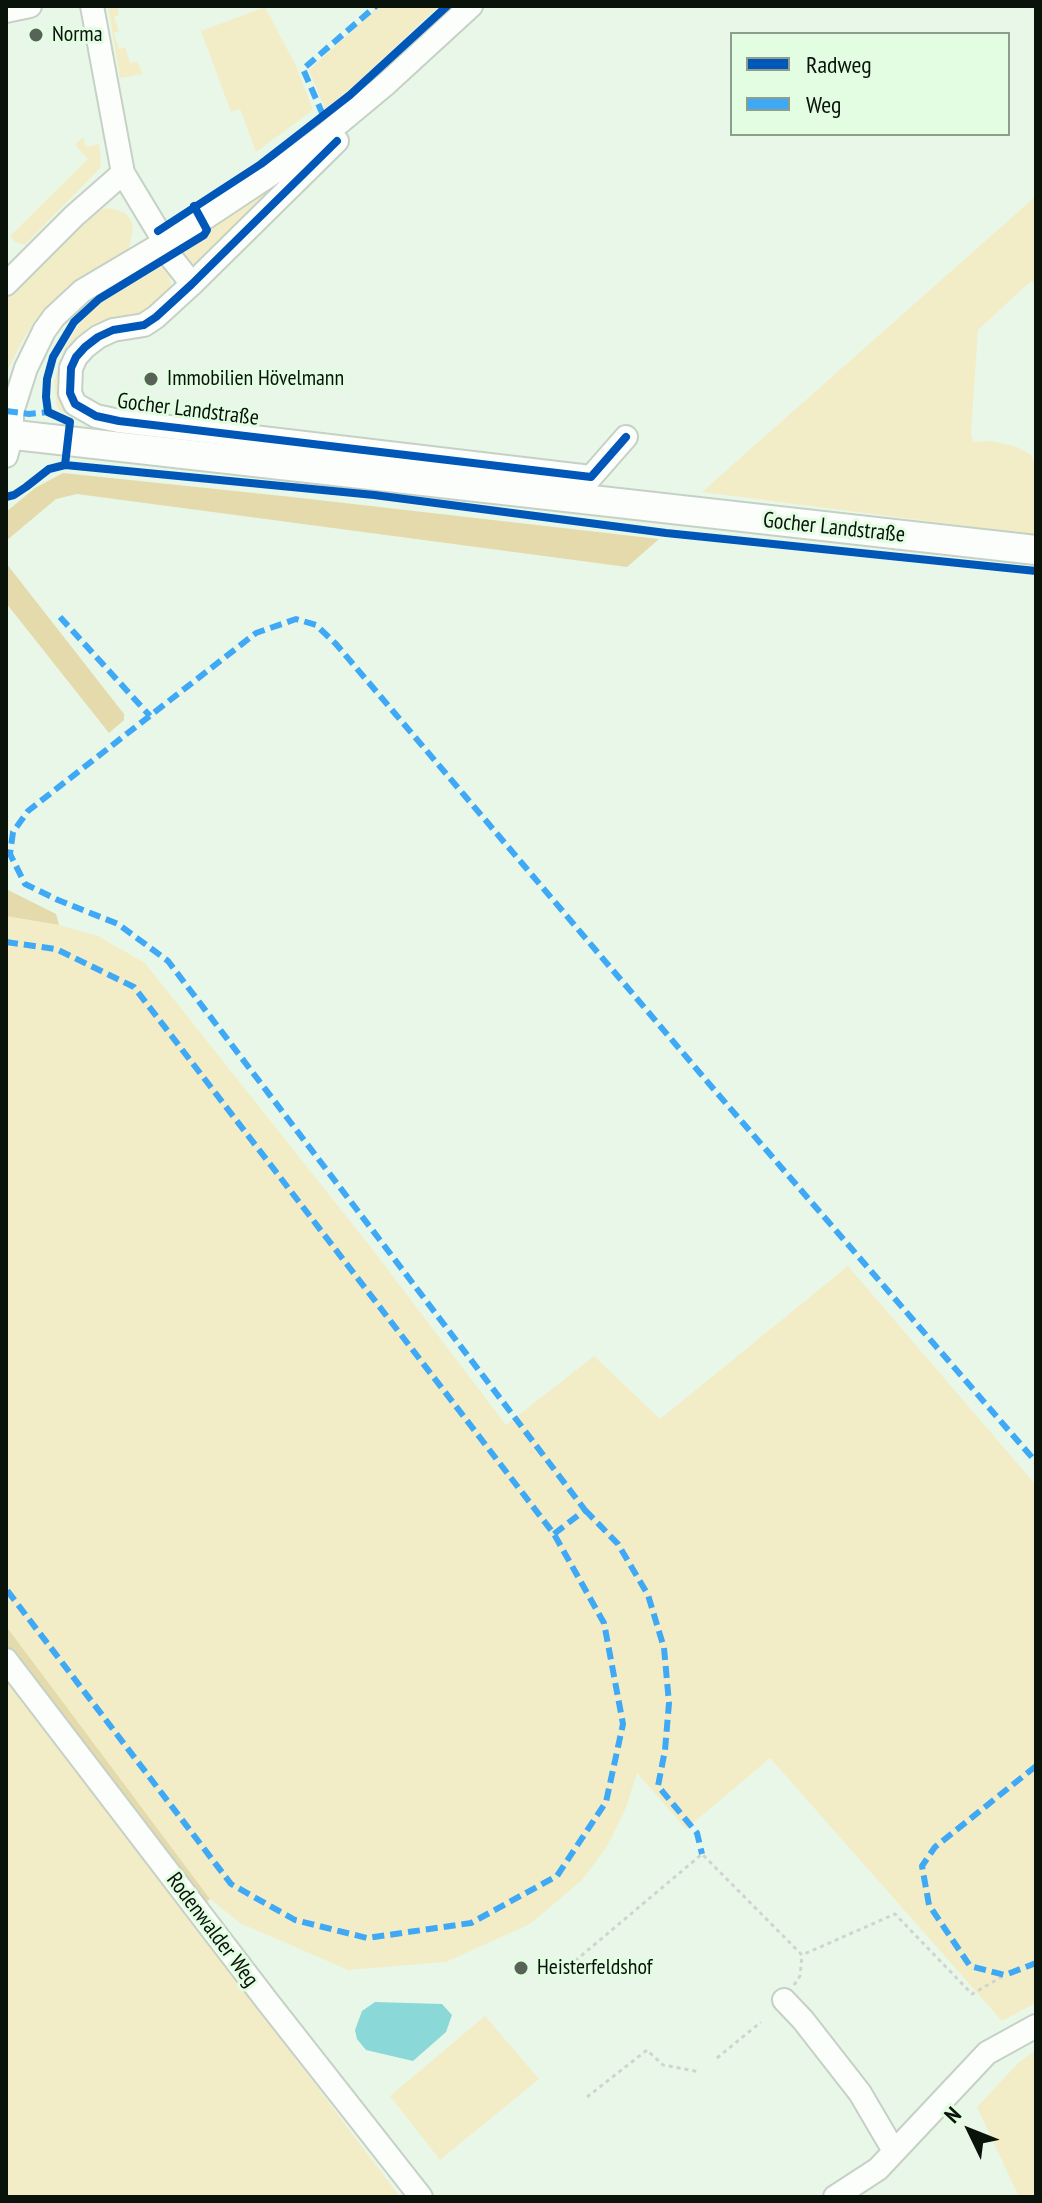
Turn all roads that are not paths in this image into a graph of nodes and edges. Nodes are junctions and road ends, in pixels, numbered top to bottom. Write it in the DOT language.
graph roads {
  1 [pos="30,6"];
  2 [pos="92,6"];
  3 [pos="471,6"];
  4 [pos="6,11"];
  5 [pos="337,141"];
  6 [pos="123,173"];
  7 [pos="163,242"];
  8 [pos="6,284"];
  9 [pos="192,284"];
  10 [pos="626,437"];
  11 [pos="8,441"];
  12 [pos="1036,550"];
  13 [pos="6,1660"];
  14 [pos="784,2000"];
  15 [pos="1036,2026"];
  16 [pos="894,2151"];
  17 [pos="421,2197"];
  18 [pos="835,2197"];
  1 -- 4 [label="street"];
  2 -- 6 [label="street"];
  3 -- 7 [label="street"];
  5 -- 9 [label="street, Gocher Landstraße"];
  6 -- 7 [label="street"];
  6 -- 8 [label="street"];
  7 -- 9 [label="street"];
  7 -- 11 [label="street"];
  9 -- 10 [label="street, Gocher Landstraße"];
  11 -- 12 [label="main road, Gocher Landstraße"];
  13 -- 17 [label="street, Rodenwalder Weg"];
  14 -- 16 [label="street"];
  15 -- 16 [label="street"];
  16 -- 18 [label="street"];
}
